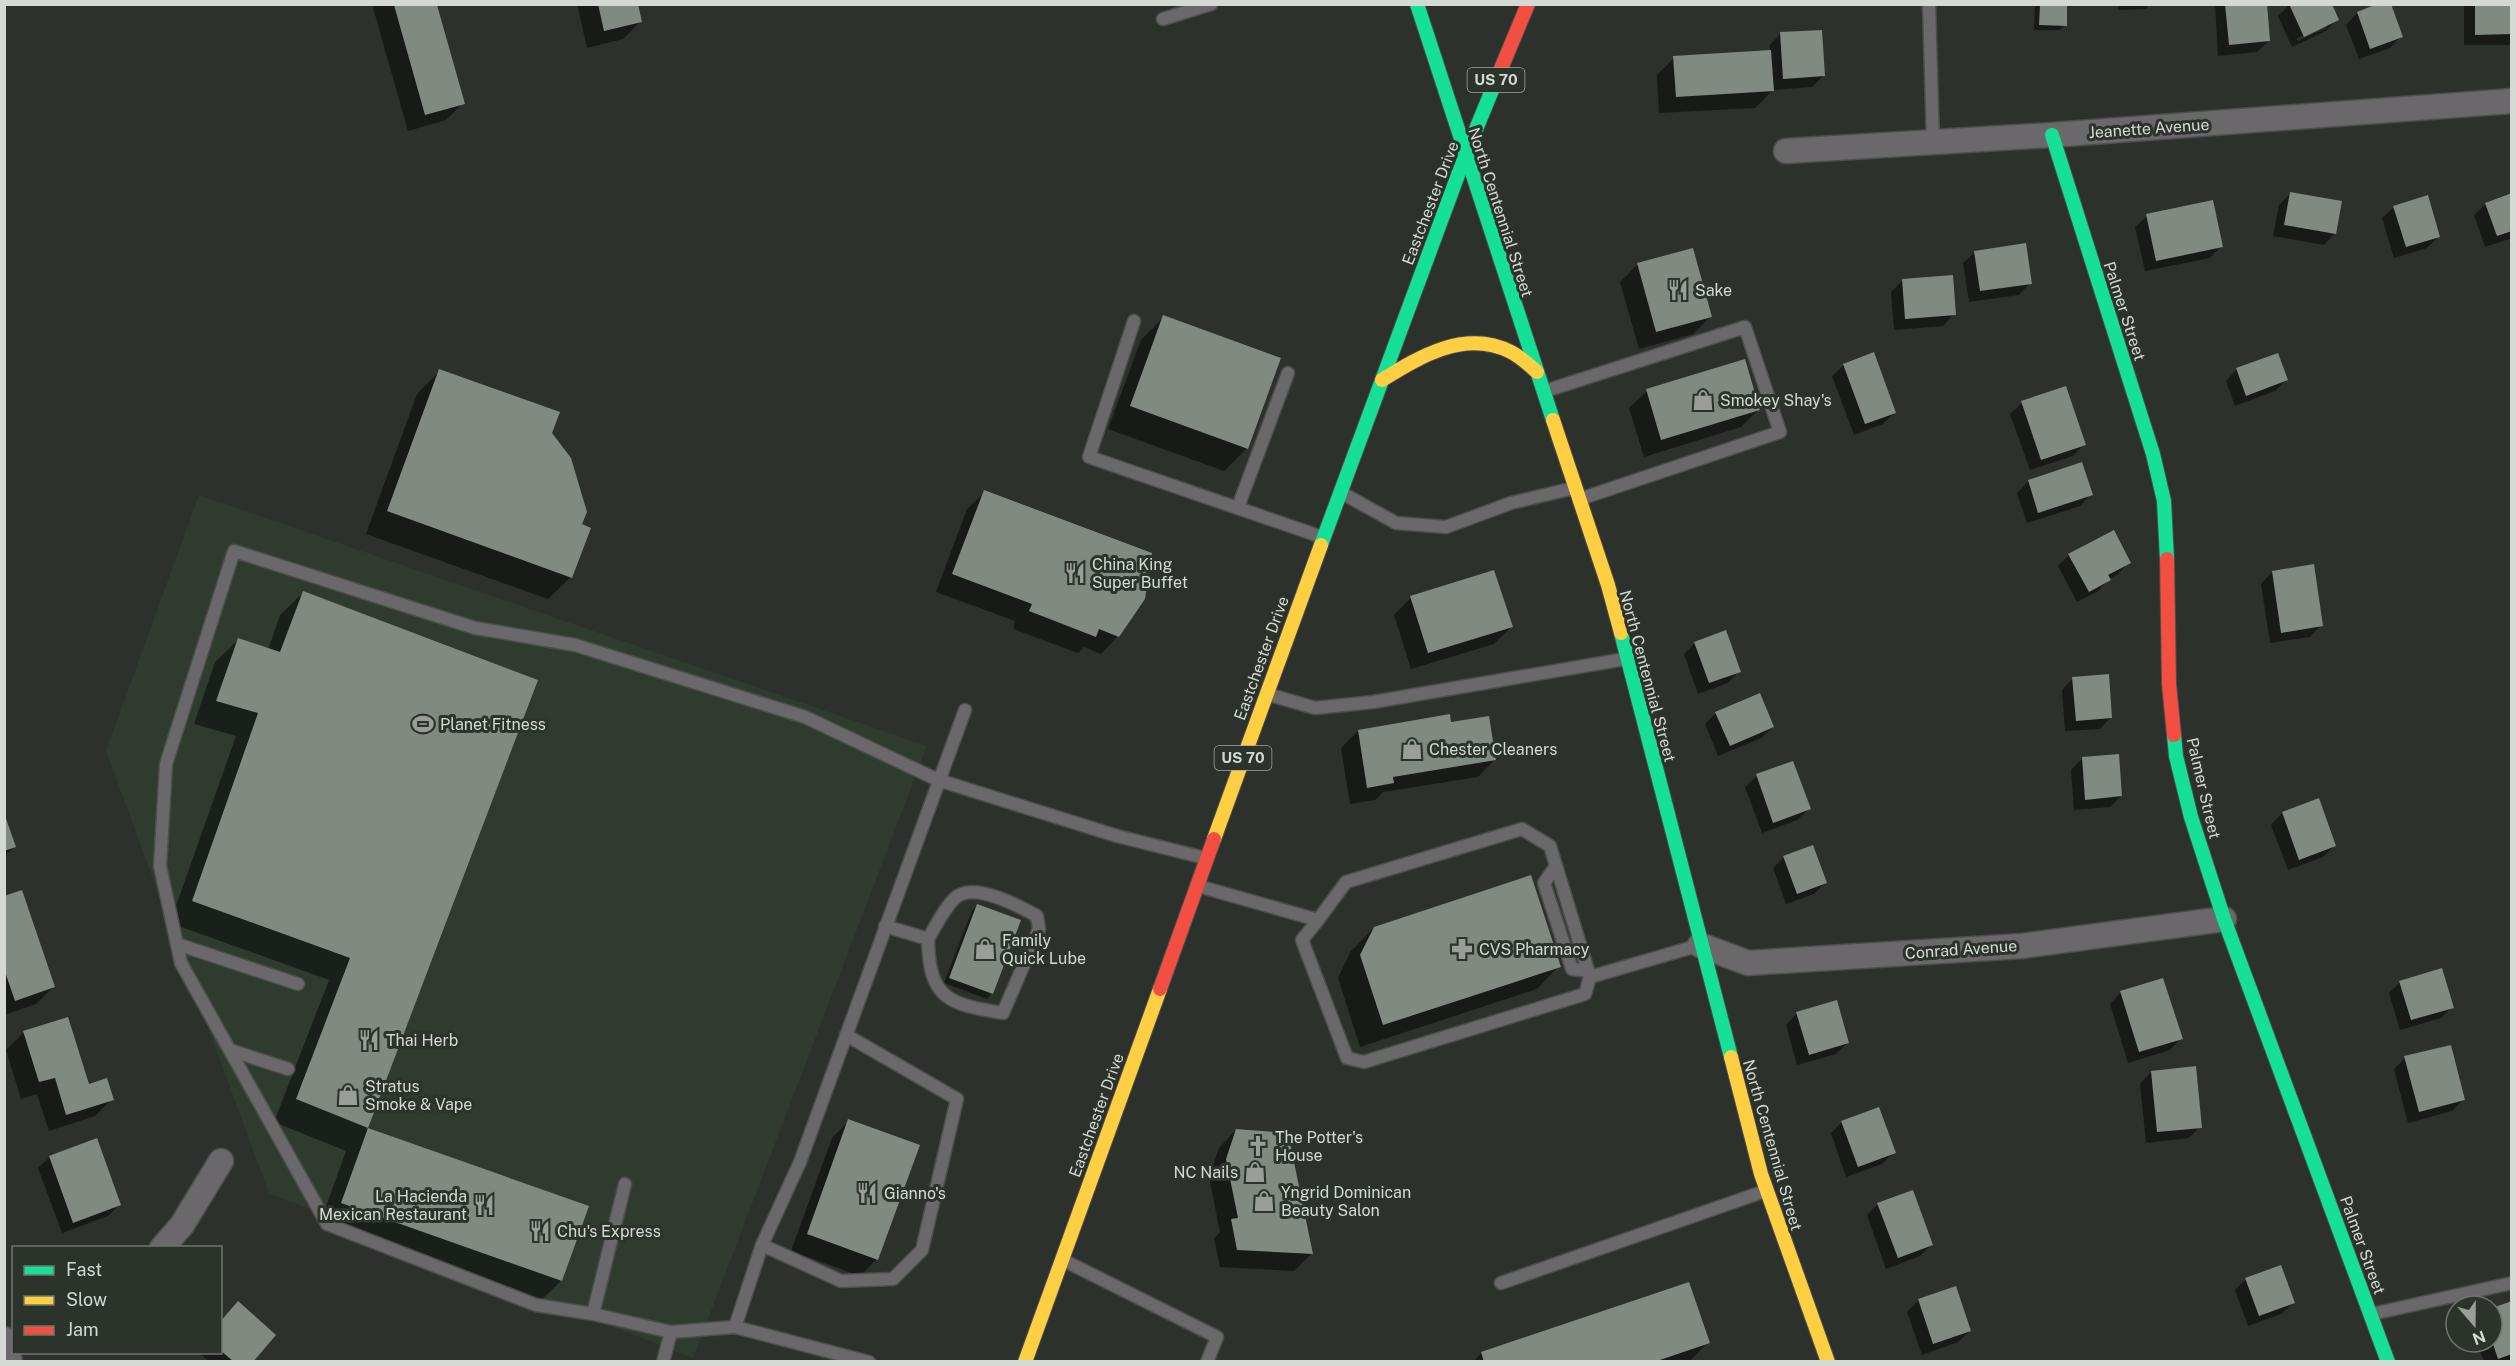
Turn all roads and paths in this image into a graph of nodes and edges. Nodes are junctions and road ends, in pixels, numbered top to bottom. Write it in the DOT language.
graph roads {
  1 [pos="1211,4"];
  2 [pos="1417,4"];
  3 [pos="1528,4"];
  4 [pos="1929,4"];
  5 [pos="1163,19"];
  6 [pos="2511,101"];
  7 [pos="2052,135"];
  8 [pos="1934,141"];
  9 [pos="1786,151"];
  10 [pos="1465,156"];
  11 [pos="1134,321"];
  12 [pos="1537,372"];
  13 [pos="1288,374"];
  14 [pos="1382,380"];
  15 [pos="1543,392"];
  16 [pos="1340,492"];
  17 [pos="1577,494"];
  18 [pos="1238,507"];
  19 [pos="1323,538"];
  20 [pos="1627,659"];
  21 [pos="1266,694"];
  22 [pos="965,710"];
  23 [pos="938,780"];
  24 [pos="1206,858"];
  25 [pos="1197,886"];
  26 [pos="2224,919"];
  27 [pos="1318,920"];
  28 [pos="885,926"];
  29 [pos="928,939"];
  30 [pos="177,944"];
  31 [pos="1700,945"];
  32 [pos="1589,974"];
  33 [pos="298,984"];
  34 [pos="846,1035"];
  35 [pos="230,1050"];
  36 [pos="288,1069"];
  37 [pos="221,1161"];
  38 [pos="625,1184"];
  39 [pos="1767,1190"];
  40 [pos="762,1245"];
  41 [pos="164,1246"];
  42 [pos="1062,1259"];
  43 [pos="1501,1283"];
  44 [pos="2511,1283"];
  45 [pos="593,1314"];
  46 [pos="2371,1315"];
  47 [pos="735,1327"];
  48 [pos="671,1332"];
  49 [pos="663,1362"];
  50 [pos="869,1362"];
  51 [pos="1024,1362"];
  52 [pos="1207,1362"];
  53 [pos="1828,1362"];
  54 [pos="2388,1362"];
  1 -- 5 [label="lane"];
  2 -- 10 [label="street, North Centennial Street"];
  3 -- 10 [label="street, Eastchester Drive / US 70"];
  4 -- 8 [label="lane"];
  6 -- 7 [label="street, Jeanette Avenue"];
  7 -- 8 [label="street, Jeanette Avenue"];
  7 -- 26 [label="street, Palmer Street"];
  8 -- 9 [label="street, Jeanette Avenue"];
  10 -- 12 [label="street, North Centennial Street"];
  10 -- 14 [label="street, Eastchester Drive / US 70"];
  11 -- 18 [label="lane"];
  12 -- 14 [label="street"];
  12 -- 15 [label="street, North Centennial Street"];
  13 -- 18 [label="lane"];
  14 -- 16 [label="street, Eastchester Drive / US 70"];
  15 -- 17 [label="street, North Centennial Street"];
  15 -- 17 [label="lane"];
  16 -- 17 [label="lane"];
  16 -- 19 [label="street, Eastchester Drive / US 70"];
  17 -- 20 [label="street, North Centennial Street"];
  18 -- 19 [label="lane"];
  19 -- 21 [label="street, Eastchester Drive / US 70"];
  20 -- 21 [label="lane"];
  20 -- 31 [label="street, North Centennial Street"];
  21 -- 24 [label="street, Eastchester Drive / US 70"];
  22 -- 23 [label="lane"];
  23 -- 24 [label="lane"];
  23 -- 28 [label="lane"];
  23 -- 30 [label="lane"];
  24 -- 25 [label="street, Eastchester Drive / US 70"];
  25 -- 27 [label="lane"];
  25 -- 42 [label="street, Eastchester Drive / US 70"];
  26 -- 31 [label="street, Conrad Avenue"];
  26 -- 46 [label="street, Palmer Street"];
  27 -- 32 [label="lane"];
  27 -- 32 [label="lane"];
  28 -- 29 [label="lane"];
  28 -- 34 [label="lane"];
  29 -- 29 [label="lane"];
  30 -- 33 [label="lane"];
  30 -- 35 [label="lane"];
  31 -- 32 [label="lane"];
  31 -- 39 [label="street, North Centennial Street"];
  34 -- 40 [label="lane"];
  34 -- 40 [label="lane"];
  35 -- 36 [label="lane"];
  35 -- 45 [label="lane"];
  37 -- 41 [label="street"];
  38 -- 45 [label="lane"];
  39 -- 43 [label="lane"];
  39 -- 53 [label="street, North Centennial Street"];
  40 -- 47 [label="lane"];
  42 -- 51 [label="street, Eastchester Drive / US 70"];
  42 -- 52 [label="lane"];
  44 -- 46 [label="lane"];
  45 -- 48 [label="lane"];
  46 -- 54 [label="street, Palmer Street"];
  47 -- 48 [label="lane"];
  47 -- 50 [label="lane"];
  48 -- 49 [label="lane"];
}
